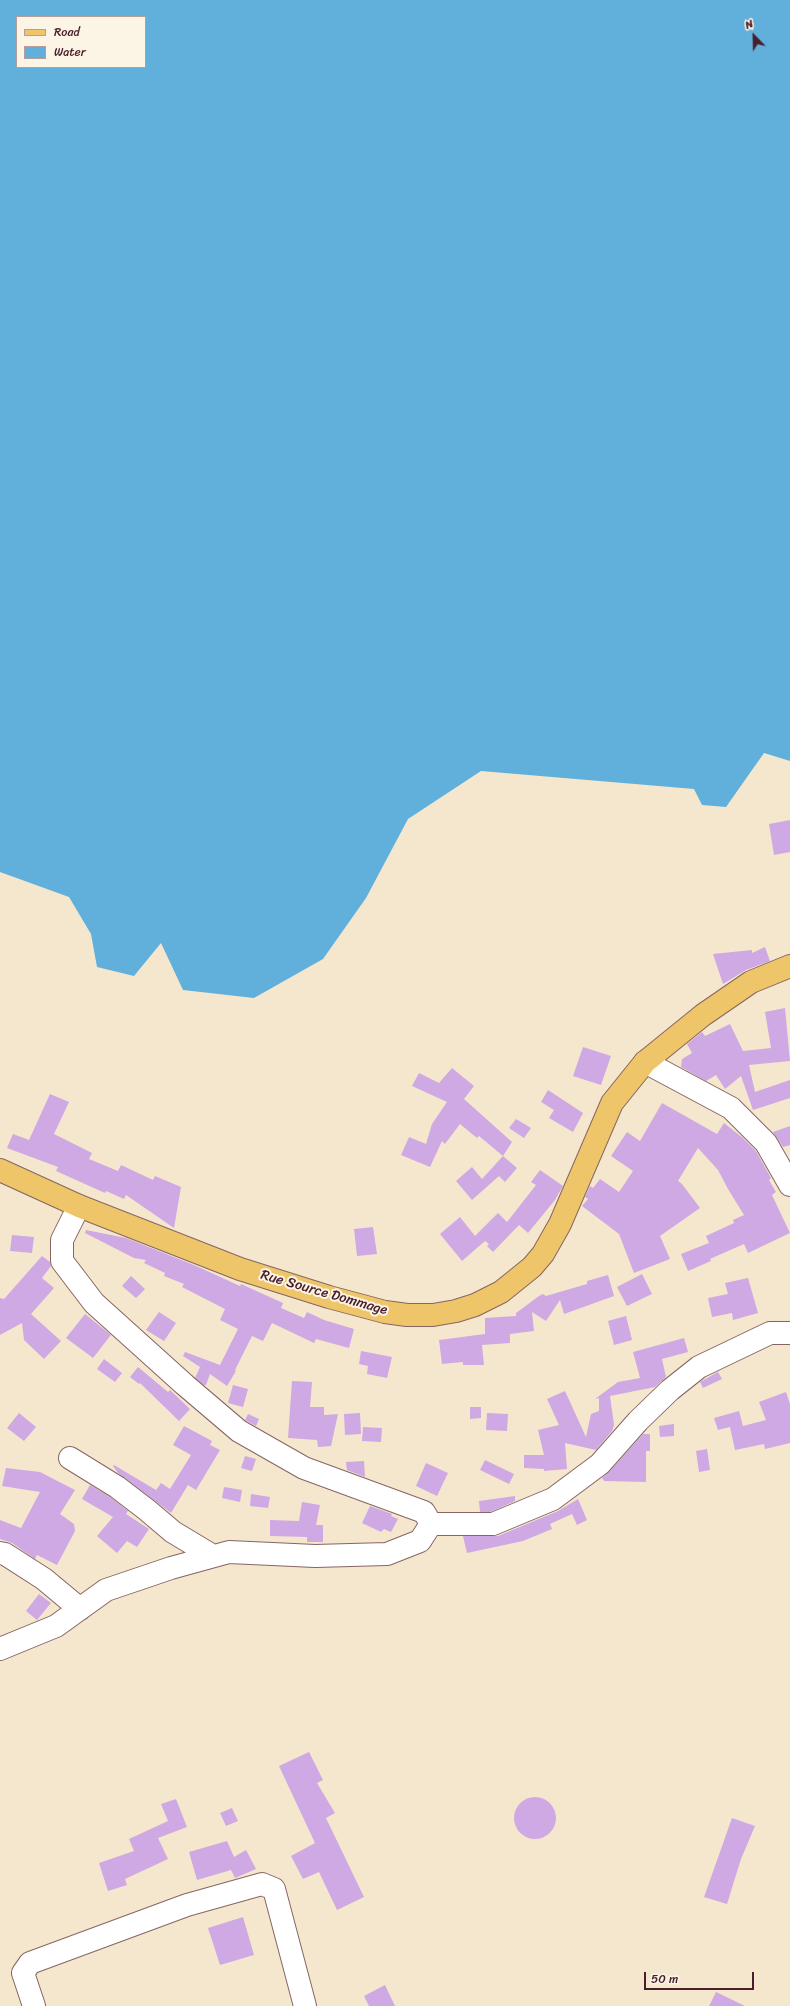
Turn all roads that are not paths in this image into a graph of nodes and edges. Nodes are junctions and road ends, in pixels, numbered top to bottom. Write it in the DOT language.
graph roads {
  1 [pos="790,966"];
  2 [pos="645,1062"];
  3 [pos="0,1170"];
  4 [pos="790,1185"];
  5 [pos="79,1206"];
  6 [pos="790,1333"];
  7 [pos="70,1458"];
  8 [pos="431,1524"];
  9 [pos="0,1553"];
  10 [pos="212,1556"];
  11 [pos="80,1609"];
  12 [pos="0,1649"];
  13 [pos="34,2006"];
  14 [pos="305,2006"];
  1 -- 2 [label="main road, Rue Source Dommage"];
  2 -- 4 [label="street"];
  2 -- 5 [label="main road, Rue Source Dommage"];
  3 -- 5 [label="main road, Rue Source Dommage"];
  5 -- 8 [label="street"];
  6 -- 8 [label="street"];
  7 -- 10 [label="street"];
  8 -- 10 [label="street"];
  9 -- 11 [label="street"];
  10 -- 11 [label="street"];
  11 -- 12 [label="street"];
  13 -- 14 [label="street"];
}
